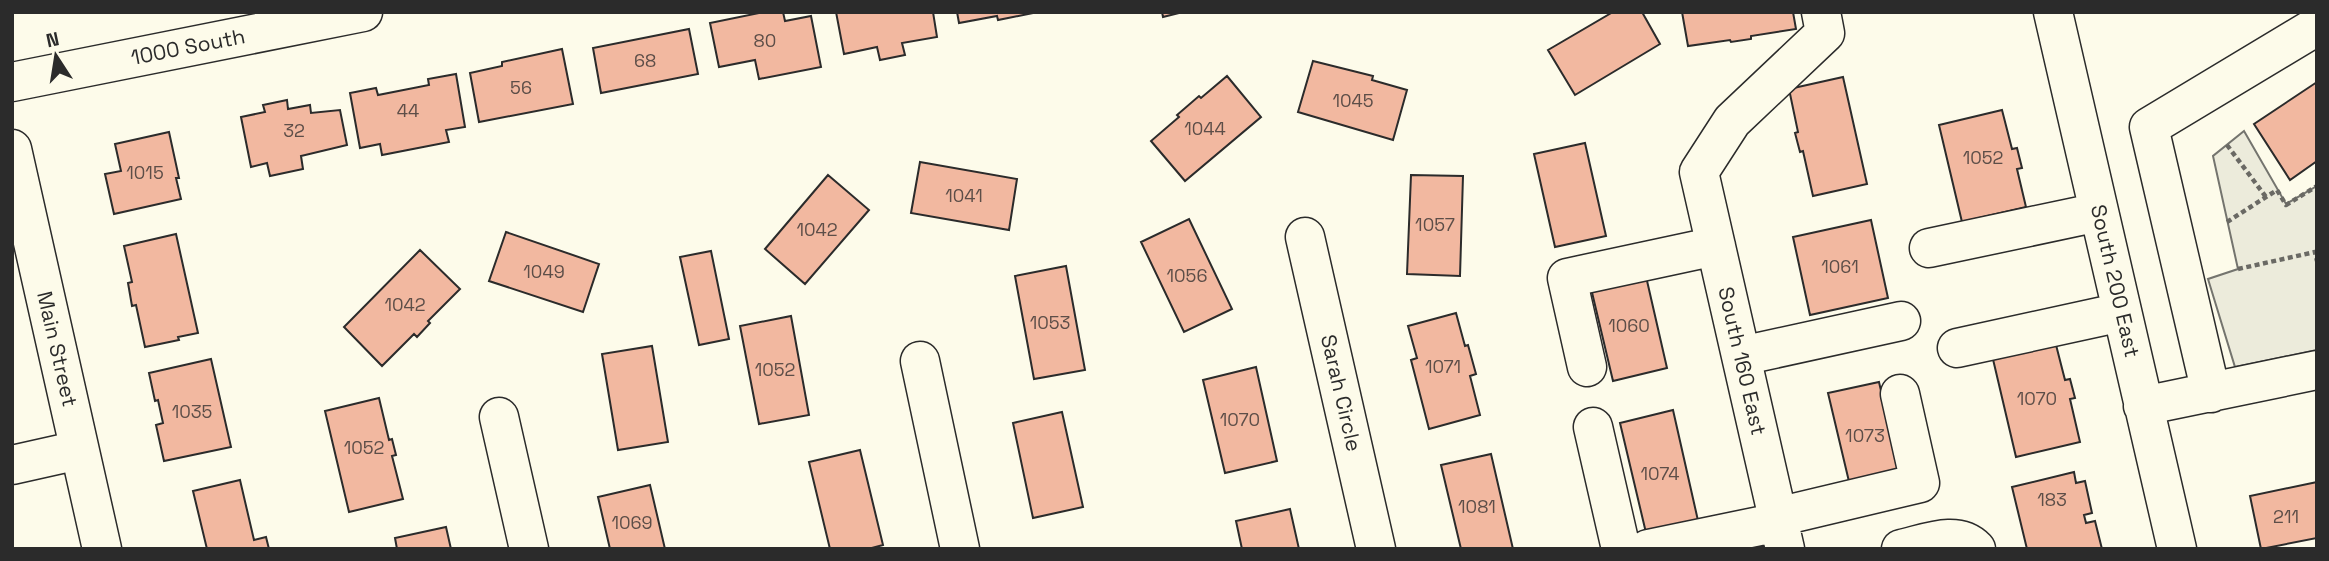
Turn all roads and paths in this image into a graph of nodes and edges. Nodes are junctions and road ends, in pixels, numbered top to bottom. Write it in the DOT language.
graph roads {
  1 [pos="363,12"];
  2 [pos="1821,12"];
  3 [pos="2053,12"];
  4 [pos="2317,26"];
  5 [pos="12,82"];
  6 [pos="2227,145"];
  7 [pos="12,149"];
  8 [pos="2317,186"];
  9 [pos="2266,197"];
  10 [pos="2099,212"];
  11 [pos="2227,222"];
  12 [pos="1305,237"];
  13 [pos="1716,246"];
  14 [pos="1929,248"];
  15 [pos="2316,252"];
  16 [pos="2317,261"];
  17 [pos="2238,269"];
  18 [pos="2122,312"];
  19 [pos="1901,321"];
  20 [pos="1957,348"];
  21 [pos="1741,356"];
  22 [pos="920,361"];
  23 [pos="1587,368"];
  24 [pos="2317,370"];
  25 [pos="2211,393"];
  26 [pos="1900,394"];
  27 [pos="2143,406"];
  28 [pos="499,417"];
  29 [pos="1593,427"];
  30 [pos="79,450"];
  31 [pos="12,465"];
  32 [pos="1780,529"];
  33 [pos="102,549"];
  34 [pos="529,549"];
  35 [pos="960,549"];
  36 [pos="1376,549"];
  37 [pos="1621,549"];
  38 [pos="1648,549"];
  39 [pos="1901,549"];
  40 [pos="1976,549"];
  41 [pos="2177,549"];
  1 -- 5 [label="street, 1000 South"];
  2 -- 13 [label="street, South 160 East"];
  3 -- 10 [label="street, South 200 East"];
  4 -- 25 [label="street"];
  6 -- 9 [label="path"];
  7 -- 30 [label="street, Main Street"];
  8 -- 9 [label="path"];
  9 -- 11 [label="path"];
  10 -- 14 [label="street"];
  10 -- 18 [label="street, South 200 East"];
  12 -- 36 [label="street, Sarah Circle"];
  13 -- 21 [label="street, South 160 East"];
  13 -- 23 [label="street"];
  15 -- 16 [label="path"];
  15 -- 17 [label="path"];
  18 -- 20 [label="street"];
  18 -- 27 [label="street, South 200 East"];
  19 -- 21 [label="street"];
  21 -- 32 [label="street, South 160 East"];
  22 -- 35 [label="street"];
  24 -- 25 [label="street"];
  25 -- 27 [label="street"];
  26 -- 32 [label="street"];
  27 -- 41 [label="street, South 200 East"];
  28 -- 34 [label="street"];
  29 -- 37 [label="street"];
  30 -- 31 [label="street"];
  30 -- 33 [label="street, Main Street"];
  32 -- 38 [label="street"];
  39 -- 40 [label="street"];
}
